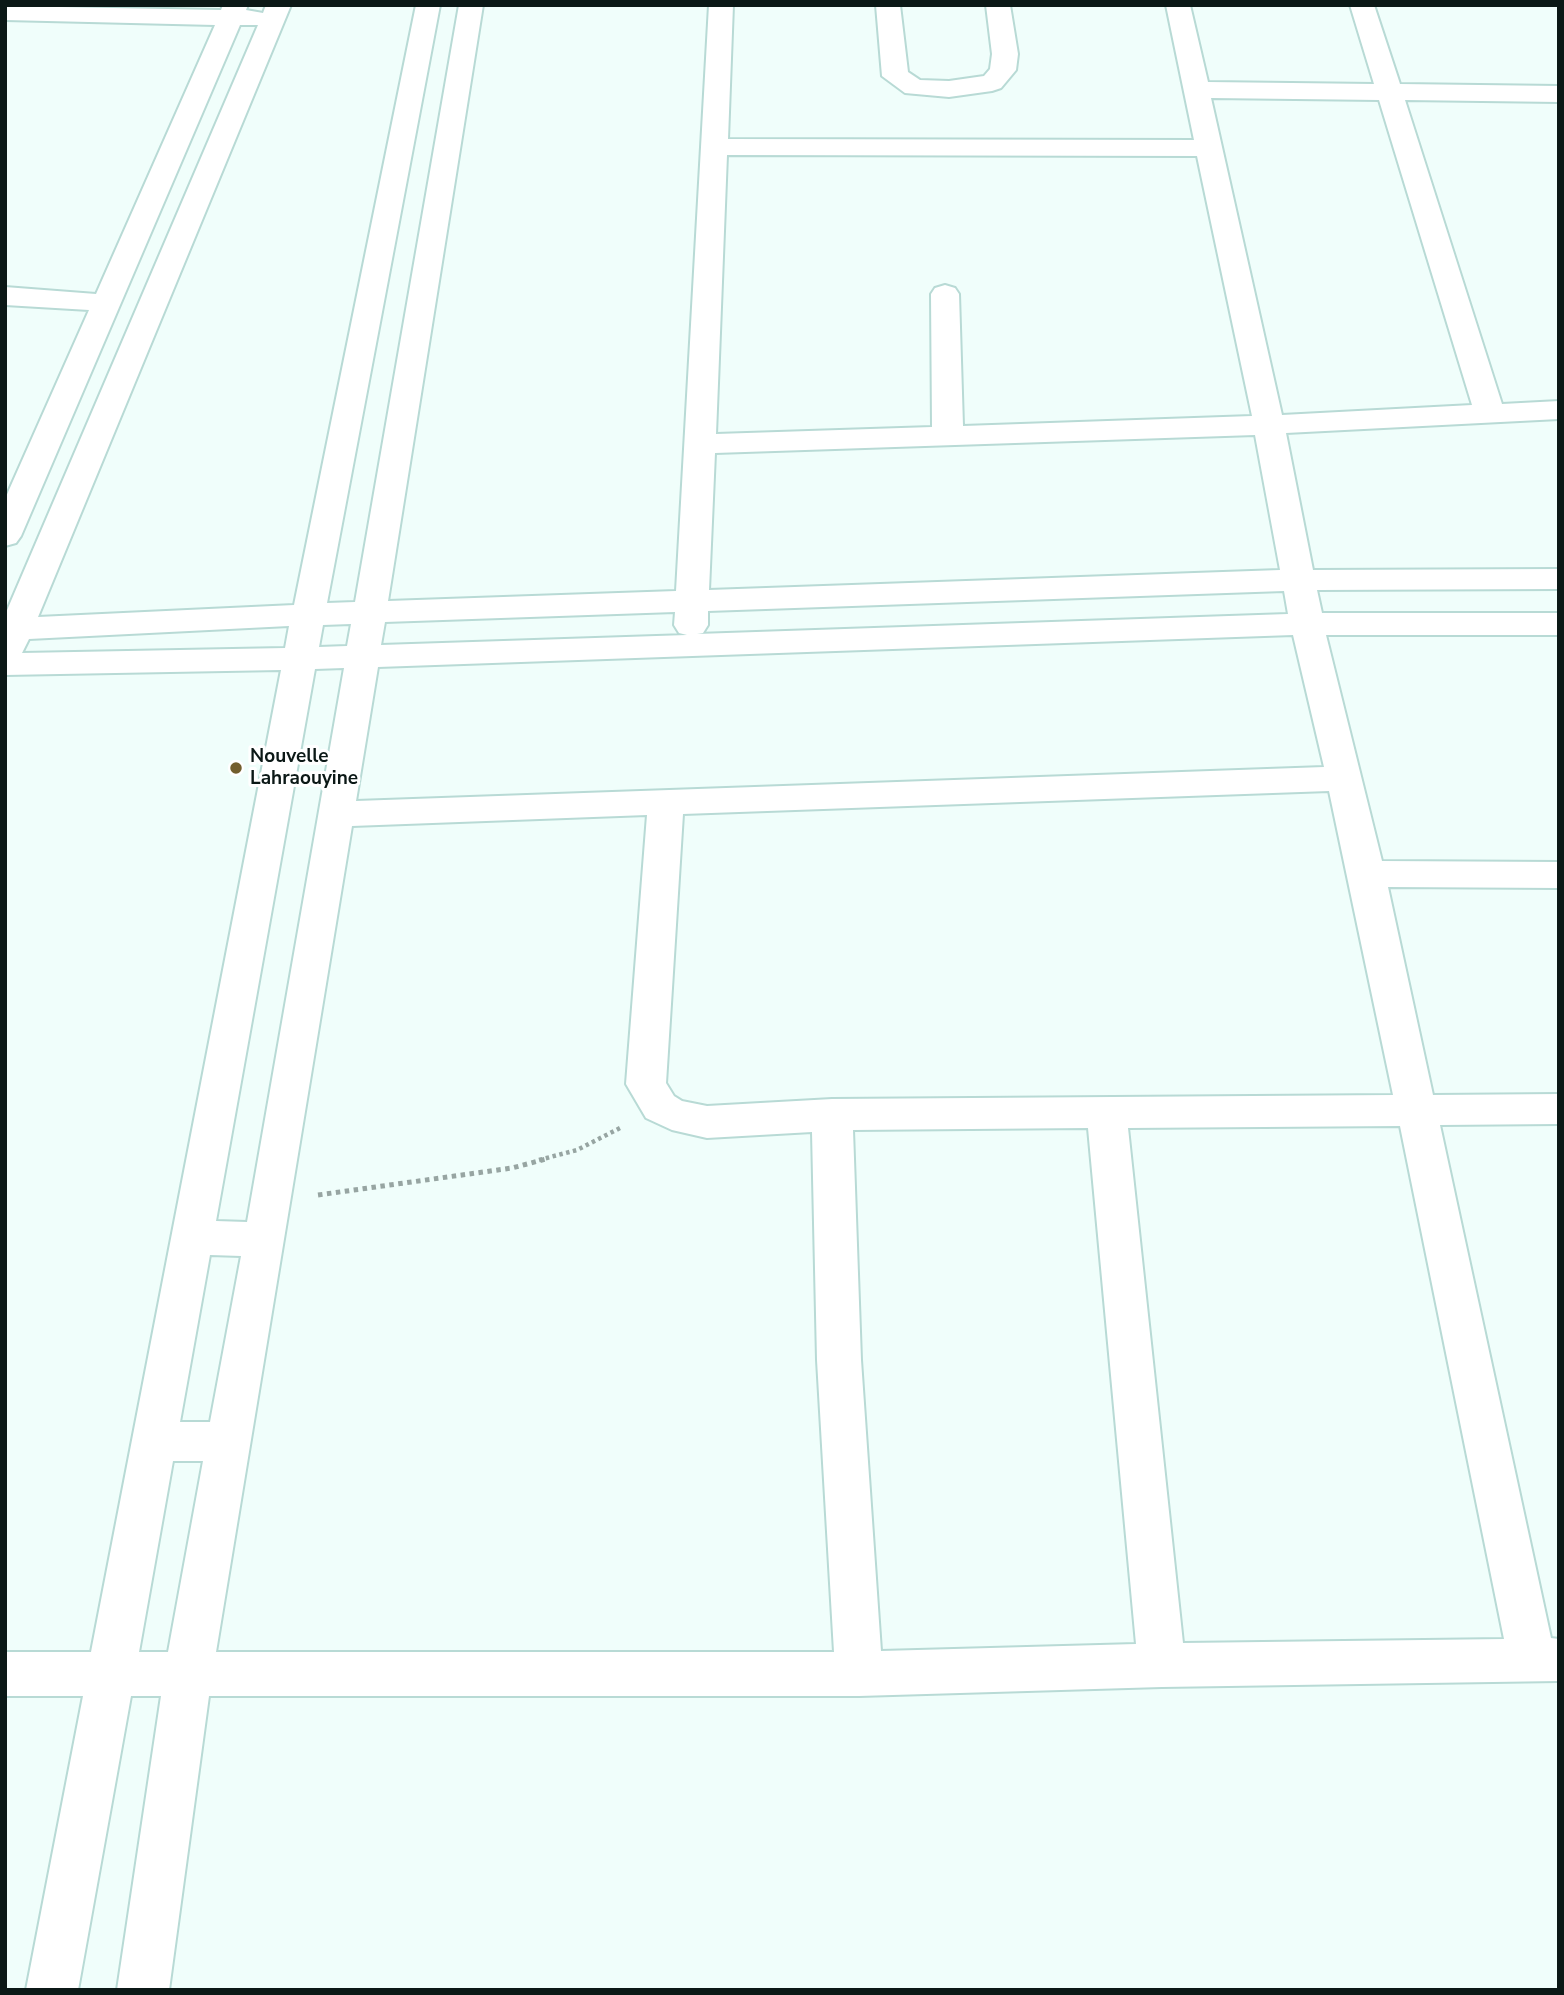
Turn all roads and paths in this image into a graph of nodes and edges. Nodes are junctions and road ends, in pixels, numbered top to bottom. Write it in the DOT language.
graph roads {
  1 [pos="428,5"];
  2 [pos="471,5"];
  3 [pos="721,5"];
  4 [pos="888,5"];
  5 [pos="998,5"];
  6 [pos="1178,5"];
  7 [pos="1362,5"];
  8 [pos="233,11"];
  9 [pos="276,12"];
  10 [pos="5,13"];
  11 [pos="1196,90"];
  12 [pos="1388,92"];
  13 [pos="1559,94"];
  14 [pos="950,118"];
  15 [pos="715,147"];
  16 [pos="1208,148"];
  17 [pos="424,284"];
  18 [pos="374,286"];
  19 [pos="945,294"];
  20 [pos="5,296"];
  21 [pos="107,303"];
  22 [pos="1559,410"];
  23 [pos="1489,412"];
  24 [pos="1269,425"];
  25 [pos="948,438"];
  26 [pos="698,444"];
  27 [pos="5,536"];
  28 [pos="1559,579"];
  29 [pos="1299,580"];
  30 [pos="691,602"];
  31 [pos="371,612"];
  32 [pos="309,616"];
  33 [pos="1307,624"];
  34 [pos="1559,624"];
  35 [pos="9,638"];
  36 [pos="691,645"];
  37 [pos="363,656"];
  38 [pos="300,659"];
  39 [pos="5,664"];
  40 [pos="1342,778"];
  41 [pos="666,801"];
  42 [pos="336,814"];
  43 [pos="1367,874"];
  44 [pos="1559,875"];
  45 [pos="660,1107"];
  46 [pos="1414,1109"];
  47 [pos="1559,1109"];
  48 [pos="1106,1112"];
  49 [pos="832,1115"];
  50 [pos="269,1219"];
  51 [pos="194,1238"];
  52 [pos="229,1441"];
  53 [pos="156,1442"];
  54 [pos="1546,1660"];
  55 [pos="1162,1665"];
  56 [pos="112,1672"];
  57 [pos="5,1674"];
  58 [pos="188,1674"];
  59 [pos="859,1674"];
  60 [pos="52,1990"];
  61 [pos="143,1990"];
  1 -- 18 [label="street"];
  2 -- 17 [label="street"];
  3 -- 15 [label="street"];
  4 -- 14 [label="street"];
  5 -- 14 [label="street"];
  6 -- 11 [label="street"];
  7 -- 12 [label="street"];
  8 -- 9 [label="street"];
  8 -- 10 [label="street"];
  8 -- 21 [label="street"];
  9 -- 35 [label="street"];
  11 -- 12 [label="street"];
  11 -- 16 [label="street"];
  12 -- 13 [label="street"];
  12 -- 23 [label="street"];
  14 -- 15 [label="street"];
  14 -- 16 [label="street"];
  15 -- 26 [label="street"];
  16 -- 24 [label="street"];
  17 -- 18 [label="street"];
  17 -- 31 [label="street"];
  18 -- 32 [label="street"];
  19 -- 25 [label="street"];
  20 -- 21 [label="street"];
  21 -- 27 [label="street"];
  22 -- 23 [label="street"];
  23 -- 24 [label="street"];
  24 -- 25 [label="street"];
  24 -- 29 [label="street"];
  25 -- 26 [label="street"];
  26 -- 30 [label="street"];
  28 -- 29 [label="street"];
  29 -- 30 [label="street"];
  29 -- 33 [label="street"];
  30 -- 31 [label="street"];
  30 -- 36 [label="street"];
  31 -- 32 [label="street"];
  31 -- 37 [label="street"];
  32 -- 35 [label="street"];
  32 -- 38 [label="street"];
  33 -- 34 [label="street"];
  33 -- 36 [label="street"];
  33 -- 40 [label="street"];
  36 -- 37 [label="street"];
  37 -- 38 [label="street"];
  37 -- 42 [label="street"];
  38 -- 39 [label="street"];
  38 -- 51 [label="street"];
  40 -- 41 [label="street"];
  40 -- 43 [label="street"];
  41 -- 42 [label="street"];
  41 -- 45 [label="street"];
  42 -- 50 [label="street"];
  43 -- 44 [label="street"];
  43 -- 46 [label="street"];
  45 -- 49 [label="street"];
  45 -- 50 [label="path"];
  46 -- 47 [label="street"];
  46 -- 48 [label="street"];
  46 -- 54 [label="street"];
  48 -- 49 [label="street"];
  48 -- 55 [label="street"];
  49 -- 59 [label="street"];
  50 -- 51 [label="street"];
  50 -- 52 [label="street"];
  51 -- 53 [label="street"];
  52 -- 53 [label="street"];
  52 -- 58 [label="street"];
  53 -- 56 [label="street"];
  54 -- 55 [label="street"];
  55 -- 59 [label="street"];
  56 -- 57 [label="street"];
  56 -- 58 [label="street"];
  56 -- 60 [label="street"];
  58 -- 59 [label="street"];
  58 -- 61 [label="street"];
}
